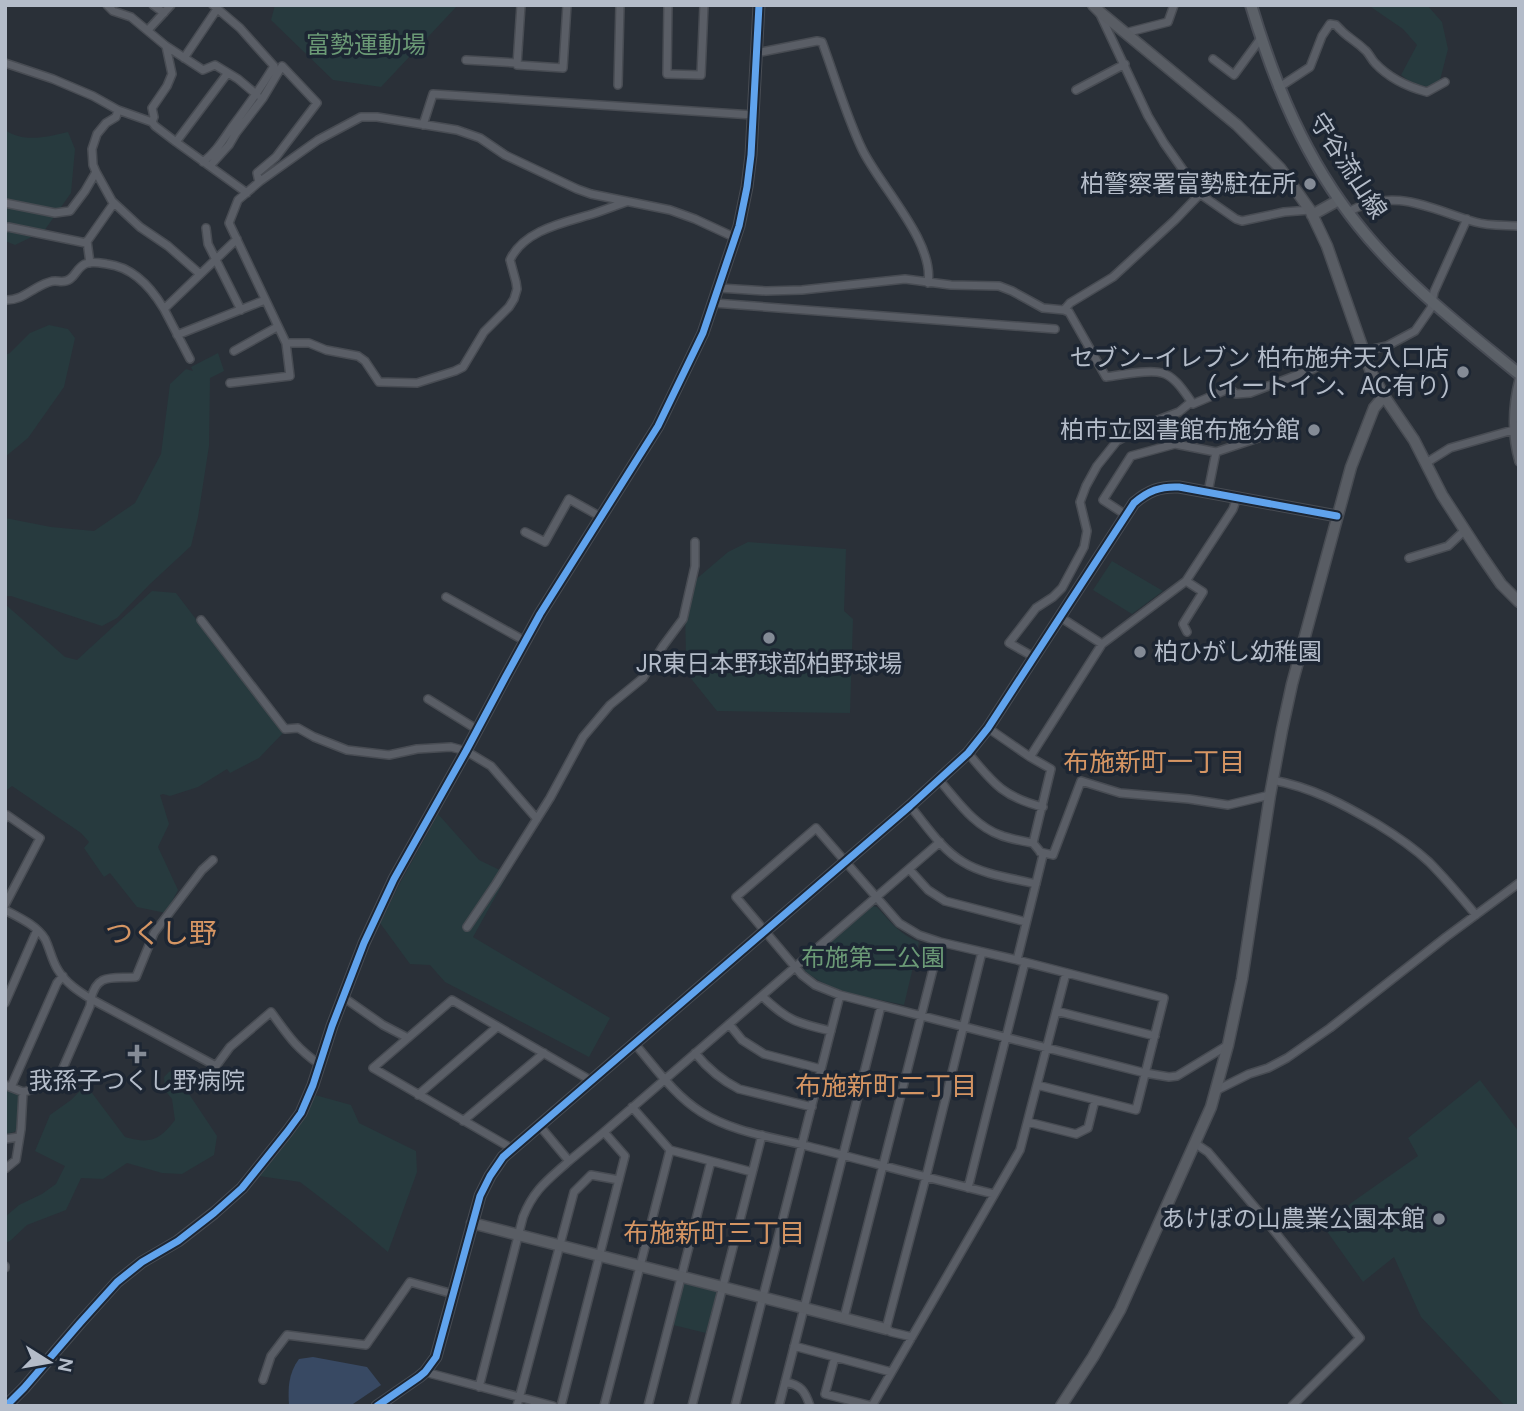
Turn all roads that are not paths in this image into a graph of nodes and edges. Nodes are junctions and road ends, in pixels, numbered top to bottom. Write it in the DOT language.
graph roads {
  1 [pos="107,5"];
  2 [pos="153,5"];
  3 [pos="171,5"];
  4 [pos="521,5"];
  5 [pos="567,5"];
  6 [pos="620,5"];
  7 [pos="668,5"];
  8 [pos="704,5"];
  9 [pos="759,5"];
  10 [pos="1174,5"];
  11 [pos="1253,6"];
  12 [pos="215,7"];
  13 [pos="1096,9"];
  14 [pos="164,13"];
  15 [pos="148,30"];
  16 [pos="1125,33"];
  17 [pos="1261,38"];
  18 [pos="166,46"];
  19 [pos="756,53"];
  20 [pos="184,58"];
  21 [pos="466,60"];
  22 [pos="1213,60"];
  23 [pos="5,63"];
  24 [pos="517,63"];
  25 [pos="1125,64"];
  26 [pos="227,74"];
  27 [pos="1445,82"];
  28 [pos="618,85"];
  29 [pos="1278,88"];
  30 [pos="1076,90"];
  31 [pos="257,95"];
  32 [pos="118,110"];
  33 [pos="753,115"];
  34 [pos="152,122"];
  35 [pos="423,125"];
  36 [pos="176,142"];
  37 [pos="206,164"];
  38 [pos="96,172"];
  39 [pos="259,182"];
  40 [pos="247,193"];
  41 [pos="1200,194"];
  42 [pos="1339,200"];
  43 [pos="114,202"];
  44 [pos="628,202"];
  45 [pos="5,203"];
  46 [pos="1348,212"];
  47 [pos="1311,213"];
  48 [pos="1466,219"];
  49 [pos="1519,226"];
  50 [pos="5,228"];
  51 [pos="206,228"];
  52 [pos="736,238"];
  53 [pos="237,239"];
  54 [pos="87,241"];
  55 [pos="216,259"];
  56 [pos="90,263"];
  57 [pos="200,274"];
  58 [pos="928,283"];
  59 [pos="719,288"];
  60 [pos="6,298"];
  61 [pos="265,300"];
  62 [pos="1432,300"];
  63 [pos="714,303"];
  64 [pos="164,309"];
  65 [pos="241,310"];
  66 [pos="1064,310"];
  67 [pos="277,327"];
  68 [pos="1055,329"];
  69 [pos="177,335"];
  70 [pos="286,343"];
  71 [pos="234,351"];
  72 [pos="1364,351"];
  73 [pos="190,359"];
  74 [pos="1519,374"];
  75 [pos="1519,379"];
  76 [pos="230,383"];
  77 [pos="1384,396"];
  78 [pos="1191,402"];
  79 [pos="1513,430"];
  80 [pos="1258,438"];
  81 [pos="1216,452"];
  82 [pos="1519,462"];
  83 [pos="1426,463"];
  84 [pos="1208,492"];
  85 [pos="1237,497"];
  86 [pos="1126,515"];
  87 [pos="1337,516"];
  88 [pos="601,517"];
  89 [pos="1465,530"];
  90 [pos="524,532"];
  91 [pos="695,542"];
  92 [pos="1409,558"];
  93 [pos="1186,581"];
  94 [pos="446,597"];
  95 [pos="1519,602"];
  96 [pos="1060,617"];
  97 [pos="201,620"];
  98 [pos="1187,632"];
  99 [pos="525,641"];
  100 [pos="1102,644"];
  101 [pos="1034,657"];
  102 [pos="428,699"];
  103 [pos="988,728"];
  104 [pos="478,730"];
  105 [pos="466,751"];
  106 [pos="968,753"];
  107 [pos="1030,757"];
  108 [pos="939,780"];
  109 [pos="1272,780"];
  110 [pos="1270,795"];
  111 [pos="910,806"];
  112 [pos="1043,807"];
  113 [pos="5,818"];
  114 [pos="537,819"];
  115 [pos="940,842"];
  116 [pos="1032,843"];
  117 [pos="1040,852"];
  118 [pos="213,860"];
  119 [pos="845,862"];
  120 [pos="909,869"];
  121 [pos="1519,883"];
  122 [pos="1036,884"];
  123 [pos="876,897"];
  124 [pos="5,907"];
  125 [pos="1476,915"];
  126 [pos="1026,922"];
  127 [pos="467,927"];
  128 [pos="37,930"];
  129 [pos="764,931"];
  130 [pos="940,942"];
  131 [pos="982,952"];
  132 [pos="1021,961"];
  133 [pos="795,967"];
  134 [pos="1066,973"];
  135 [pos="63,976"];
  136 [pos="840,995"];
  137 [pos="762,996"];
  138 [pos="343,997"];
  139 [pos="91,999"];
  140 [pos="5,1003"];
  141 [pos="881,1006"];
  142 [pos="1056,1011"];
  143 [pos="922,1016"];
  144 [pos="729,1024"];
  145 [pos="497,1027"];
  146 [pos="964,1027"];
  147 [pos="831,1031"];
  148 [pos="1155,1036"];
  149 [pos="1006,1037"];
  150 [pos="408,1038"];
  151 [pos="634,1043"];
  152 [pos="1228,1045"];
  153 [pos="1047,1048"];
  154 [pos="544,1053"];
  155 [pos="695,1053"];
  156 [pos="319,1064"];
  157 [pos="821,1069"];
  158 [pos="1145,1073"];
  159 [pos="590,1080"];
  160 [pos="665,1080"];
  161 [pos="1037,1085"];
  162 [pos="8,1086"];
  163 [pos="1217,1090"];
  164 [pos="23,1092"];
  165 [pos="418,1095"];
  166 [pos="1095,1100"];
  167 [pos="632,1107"];
  168 [pos="812,1107"];
  169 [pos="463,1121"];
  170 [pos="1028,1122"];
  171 [pos="539,1125"];
  172 [pos="604,1132"];
  173 [pos="762,1135"];
  174 [pos="19,1137"];
  175 [pos="5,1139"];
  176 [pos="1196,1144"];
  177 [pos="802,1145"];
  178 [pos="511,1148"];
  179 [pos="670,1150"];
  180 [pos="843,1156"];
  181 [pos="569,1161"];
  182 [pos="711,1161"];
  183 [pos="884,1166"];
  184 [pos="5,1169"];
  185 [pos="752,1172"];
  186 [pos="926,1177"];
  187 [pos="619,1180"];
  188 [pos="968,1188"];
  189 [pos="994,1194"];
  190 [pos="472,1223"];
  191 [pos="518,1236"];
  192 [pos="558,1246"];
  193 [pos="600,1256"];
  194 [pos="640,1266"];
  195 [pos="681,1276"];
  196 [pos="722,1287"];
  197 [pos="453,1294"];
  198 [pos="763,1297"];
  199 [pos="804,1308"];
  200 [pos="844,1318"];
  201 [pos="886,1329"];
  202 [pos="912,1337"];
  203 [pos="794,1346"];
  204 [pos="835,1357"];
  205 [pos="425,1372"];
  206 [pos="891,1372"];
  207 [pos="263,1380"];
  208 [pos="785,1382"];
  209 [pos="479,1387"];
  210 [pos="520,1397"];
  211 [pos="6,1406"];
  212 [pos="377,1406"];
  213 [pos="517,1406"];
  214 [pos="554,1406"];
  215 [pos="561,1406"];
  216 [pos="604,1406"];
  217 [pos="648,1406"];
  218 [pos="692,1406"];
  219 [pos="735,1406"];
  220 [pos="779,1406"];
  221 [pos="812,1406"];
  222 [pos="1061,1406"];
  223 [pos="1292,1406"];
  1 -- 15 [label="street"];
  2 -- 14 [label="street"];
  3 -- 14 [label="street"];
  4 -- 24 [label="street"];
  5 -- 24 [label="street"];
  6 -- 28 [label="street"];
  7 -- 8 [label="street"];
  9 -- 19 [label="street"];
  10 -- 16 [label="street"];
  11 -- 17 [label="main road, 守谷流山線"];
  12 -- 20 [label="street"];
  12 -- 31 [label="street"];
  13 -- 16 [label="street"];
  13 -- 25 [label="street"];
  14 -- 15 [label="street"];
  15 -- 18 [label="street"];
  16 -- 47 [label="street"];
  17 -- 22 [label="street"];
  17 -- 29 [label="main road, 守谷流山線"];
  18 -- 20 [label="street"];
  18 -- 34 [label="street"];
  19 -- 33 [label="street"];
  19 -- 58 [label="street"];
  20 -- 26 [label="street"];
  21 -- 24 [label="street"];
  23 -- 32 [label="street"];
  25 -- 30 [label="street"];
  25 -- 41 [label="street"];
  26 -- 31 [label="street"];
  26 -- 36 [label="street"];
  27 -- 29 [label="street"];
  29 -- 42 [label="main road, 守谷流山線"];
  31 -- 37 [label="street"];
  32 -- 34 [label="street"];
  32 -- 38 [label="street"];
  33 -- 35 [label="street"];
  33 -- 52 [label="street"];
  34 -- 36 [label="street"];
  35 -- 39 [label="street"];
  35 -- 44 [label="street"];
  36 -- 37 [label="street"];
  37 -- 39 [label="street"];
  37 -- 40 [label="street"];
  38 -- 43 [label="street"];
  38 -- 45 [label="street"];
  39 -- 40 [label="street"];
  40 -- 53 [label="street"];
  41 -- 47 [label="street"];
  41 -- 66 [label="street"];
  42 -- 46 [label="main road, 守谷流山線"];
  42 -- 47 [label="street"];
  43 -- 54 [label="street"];
  43 -- 57 [label="street"];
  44 -- 52 [label="street"];
  44 -- 70 [label="street"];
  46 -- 48 [label="street"];
  46 -- 62 [label="main road, 守谷流山線"];
  47 -- 72 [label="street"];
  48 -- 49 [label="street"];
  48 -- 62 [label="street"];
  50 -- 54 [label="street"];
  51 -- 55 [label="street"];
  52 -- 59 [label="street"];
  53 -- 55 [label="street"];
  53 -- 61 [label="street"];
  54 -- 56 [label="street"];
  55 -- 57 [label="street"];
  55 -- 65 [label="street"];
  56 -- 60 [label="street"];
  56 -- 64 [label="street"];
  57 -- 64 [label="street"];
  58 -- 59 [label="street"];
  58 -- 66 [label="street"];
  59 -- 63 [label="street"];
  61 -- 65 [label="street"];
  61 -- 67 [label="street"];
  62 -- 72 [label="street"];
  62 -- 74 [label="main road, 守谷流山線"];
  63 -- 68 [label="street"];
  63 -- 88 [label="street"];
  64 -- 69 [label="street"];
  65 -- 69 [label="street"];
  66 -- 78 [label="street"];
  67 -- 70 [label="street"];
  67 -- 71 [label="street"];
  69 -- 73 [label="street"];
  70 -- 76 [label="street"];
  72 -- 77 [label="street"];
  72 -- 78 [label="street"];
  75 -- 79 [label="street"];
  77 -- 83 [label="street"];
  77 -- 87 [label="street"];
  78 -- 101 [label="street"];
  79 -- 82 [label="street"];
  79 -- 83 [label="street"];
  80 -- 81 [label="street"];
  81 -- 84 [label="street"];
  81 -- 86 [label="street"];
  83 -- 89 [label="street"];
  84 -- 85 [label="street"];
  84 -- 86 [label="street"];
  85 -- 87 [label="street"];
  85 -- 93 [label="street"];
  86 -- 96 [label="street"];
  87 -- 109 [label="street"];
  88 -- 90 [label="street"];
  88 -- 99 [label="street"];
  89 -- 92 [label="street"];
  89 -- 95 [label="street"];
  91 -- 114 [label="street"];
  93 -- 98 [label="street"];
  93 -- 100 [label="street"];
  94 -- 99 [label="street"];
  96 -- 100 [label="street"];
  96 -- 101 [label="street"];
  97 -- 105 [label="street"];
  99 -- 104 [label="street"];
  100 -- 107 [label="street"];
  101 -- 103 [label="street"];
  102 -- 104 [label="street"];
  103 -- 106 [label="street"];
  103 -- 107 [label="street"];
  104 -- 105 [label="street"];
  105 -- 114 [label="street"];
  105 -- 138 [label="street"];
  106 -- 108 [label="street"];
  106 -- 112 [label="street"];
  107 -- 112 [label="street"];
  108 -- 111 [label="street"];
  108 -- 116 [label="street"];
  109 -- 110 [label="street"];
  109 -- 125 [label="street"];
  110 -- 117 [label="street"];
  110 -- 152 [label="street"];
  111 -- 115 [label="street"];
  111 -- 119 [label="street"];
  112 -- 116 [label="street"];
  113 -- 124 [label="street"];
  114 -- 127 [label="street"];
  115 -- 120 [label="street"];
  115 -- 122 [label="street"];
  116 -- 117 [label="street"];
  117 -- 122 [label="street"];
  118 -- 139 [label="street"];
  119 -- 123 [label="street"];
  119 -- 129 [label="street"];
  119 -- 129 [label="street"];
  120 -- 123 [label="street"];
  120 -- 126 [label="street"];
  121 -- 125 [label="street"];
  122 -- 126 [label="street"];
  123 -- 130 [label="street"];
  123 -- 133 [label="street"];
  124 -- 128 [label="street"];
  125 -- 163 [label="street"];
  126 -- 132 [label="street"];
  128 -- 135 [label="street"];
  128 -- 140 [label="street"];
  129 -- 133 [label="street"];
  129 -- 151 [label="street"];
  130 -- 131 [label="street"];
  130 -- 143 [label="street"];
  131 -- 132 [label="street"];
  131 -- 146 [label="street"];
  132 -- 134 [label="street"];
  132 -- 149 [label="street"];
  133 -- 136 [label="street"];
  133 -- 137 [label="street"];
  134 -- 142 [label="street"];
  134 -- 148 [label="street"];
  135 -- 139 [label="street"];
  135 -- 162 [label="street"];
  136 -- 141 [label="street"];
  136 -- 147 [label="street"];
  137 -- 144 [label="street"];
  137 -- 147 [label="street"];
  138 -- 150 [label="street"];
  138 -- 156 [label="street"];
  139 -- 156 [label="street"];
  139 -- 164 [label="street"];
  141 -- 143 [label="street"];
  141 -- 180 [label="street"];
  142 -- 148 [label="street"];
  142 -- 153 [label="street"];
  143 -- 146 [label="street"];
  143 -- 183 [label="street"];
  144 -- 155 [label="street"];
  144 -- 157 [label="street"];
  145 -- 150 [label="street"];
  145 -- 154 [label="street"];
  145 -- 165 [label="street"];
  146 -- 149 [label="street"];
  146 -- 186 [label="street"];
  147 -- 157 [label="street"];
  148 -- 158 [label="street"];
  149 -- 153 [label="street"];
  149 -- 188 [label="street"];
  150 -- 165 [label="street"];
  151 -- 159 [label="street"];
  151 -- 160 [label="street"];
  152 -- 158 [label="street"];
  152 -- 163 [label="street"];
  153 -- 158 [label="street"];
  153 -- 161 [label="street"];
  154 -- 159 [label="street"];
  154 -- 169 [label="street"];
  155 -- 160 [label="street"];
  155 -- 168 [label="street"];
  156 -- 211 [label="street"];
  157 -- 168 [label="street"];
  158 -- 166 [label="street"];
  159 -- 171 [label="street"];
  160 -- 167 [label="street"];
  160 -- 173 [label="street"];
  161 -- 166 [label="street"];
  161 -- 170 [label="street"];
  162 -- 164 [label="street"];
  163 -- 176 [label="street"];
  164 -- 174 [label="street"];
  165 -- 169 [label="street"];
  166 -- 170 [label="street"];
  167 -- 172 [label="street"];
  167 -- 179 [label="street"];
  168 -- 177 [label="street"];
  169 -- 178 [label="street"];
  170 -- 189 [label="street"];
  171 -- 178 [label="street"];
  171 -- 181 [label="street"];
  172 -- 181 [label="street"];
  172 -- 187 [label="street"];
  173 -- 177 [label="street"];
  173 -- 185 [label="street"];
  174 -- 175 [label="street"];
  174 -- 184 [label="street"];
  176 -- 222 [label="street"];
  176 -- 223 [label="street"];
  177 -- 180 [label="street"];
  177 -- 198 [label="street"];
  178 -- 190 [label="street"];
  179 -- 182 [label="street"];
  179 -- 194 [label="street"];
  180 -- 183 [label="street"];
  180 -- 199 [label="street"];
  181 -- 191 [label="street"];
  182 -- 185 [label="street"];
  182 -- 195 [label="street"];
  183 -- 186 [label="street"];
  183 -- 200 [label="street"];
  185 -- 196 [label="street"];
  186 -- 188 [label="street"];
  186 -- 201 [label="street"];
  187 -- 192 [label="street"];
  187 -- 193 [label="street"];
  188 -- 189 [label="street"];
  189 -- 202 [label="street"];
  190 -- 191 [label="street"];
  190 -- 197 [label="street"];
  191 -- 192 [label="street"];
  191 -- 209 [label="street"];
  192 -- 193 [label="street"];
  192 -- 210 [label="street"];
  193 -- 194 [label="street"];
  193 -- 215 [label="street"];
  194 -- 195 [label="street"];
  194 -- 216 [label="street"];
  195 -- 196 [label="street"];
  195 -- 217 [label="street"];
  196 -- 198 [label="street"];
  196 -- 218 [label="street"];
  197 -- 205 [label="street"];
  197 -- 207 [label="street"];
  198 -- 199 [label="street"];
  198 -- 219 [label="street"];
  199 -- 200 [label="street"];
  199 -- 203 [label="street"];
  200 -- 201 [label="street"];
  201 -- 202 [label="street"];
  202 -- 206 [label="street"];
  203 -- 204 [label="street"];
  203 -- 208 [label="street"];
  204 -- 206 [label="street"];
  204 -- 206 [label="street"];
  205 -- 209 [label="street"];
  205 -- 212 [label="street"];
  208 -- 220 [label="street"];
  208 -- 221 [label="street"];
  209 -- 210 [label="street"];
  210 -- 213 [label="street"];
  210 -- 214 [label="street"];
}
